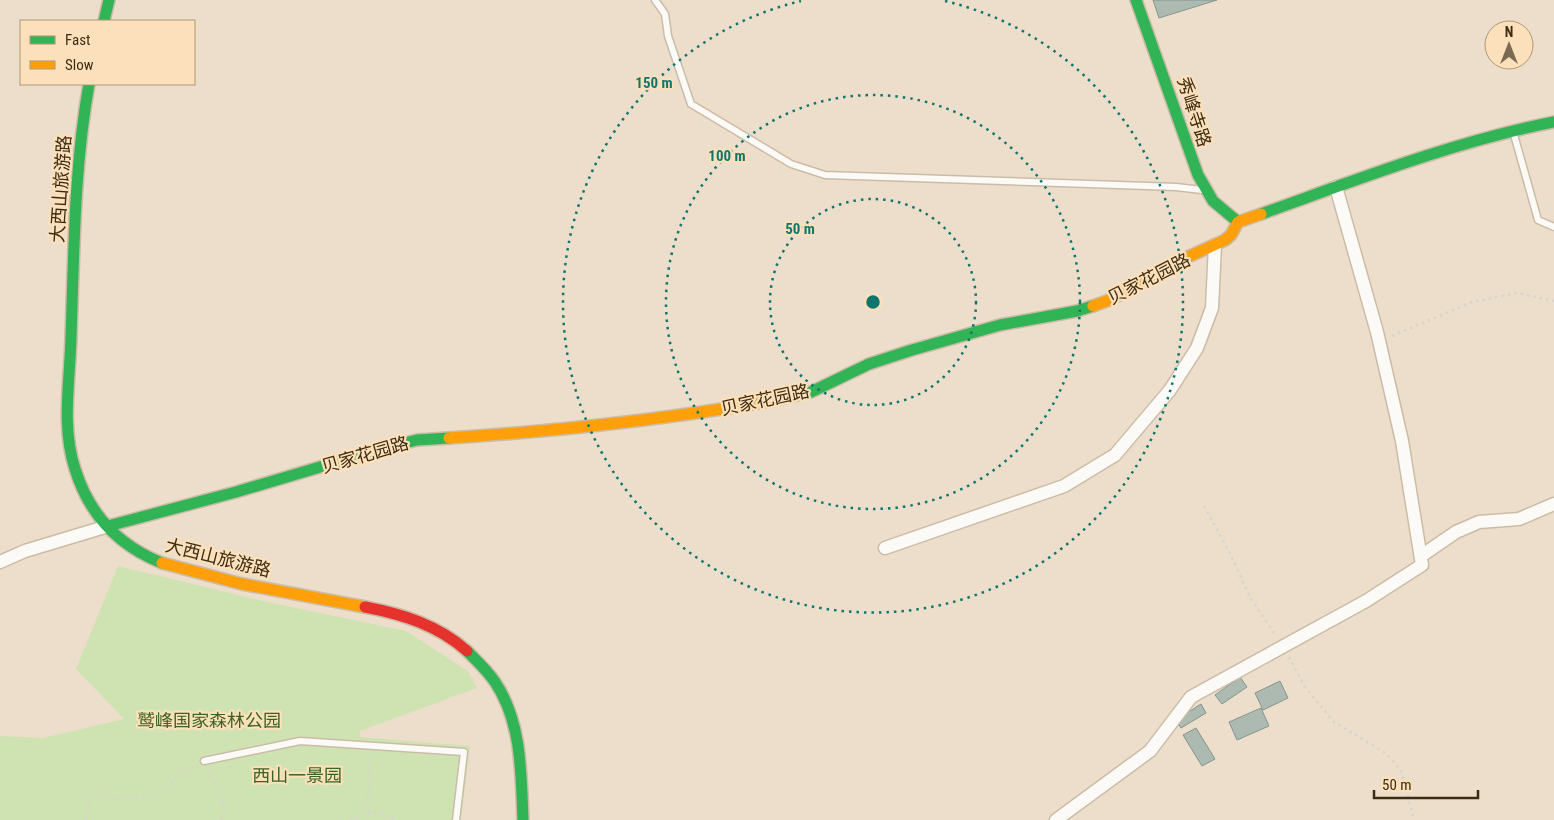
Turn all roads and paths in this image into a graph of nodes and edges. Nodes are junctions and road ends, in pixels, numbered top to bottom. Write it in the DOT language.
graph roads {
  1 [pos="108,0"];
  2 [pos="655,0"];
  3 [pos="1136,0"];
  4 [pos="104,20"];
  5 [pos="89,85"];
  6 [pos="1554,122"];
  7 [pos="1512,130"];
  8 [pos="1336,187"];
  9 [pos="1206,190"];
  10 [pos="1238,222"];
  11 [pos="1554,227"];
  12 [pos="1215,245"];
  13 [pos="1554,301"];
  14 [pos="1379,341"];
  15 [pos="1554,504"];
  16 [pos="1204,506"];
  17 [pos="108,526"];
  18 [pos="885,548"];
  19 [pos="1421,556"];
  20 [pos="0,562"];
  21 [pos="1283,646"];
  22 [pos="371,746"];
  23 [pos="204,761"];
  24 [pos="368,812"];
  25 [pos="86,820"];
  26 [pos="221,820"];
  27 [pos="349,820"];
  28 [pos="397,820"];
  29 [pos="456,820"];
  30 [pos="523,820"];
  31 [pos="1056,820"];
  32 [pos="1414,820"];
  1 -- 4 [label="street"];
  2 -- 9 [label="lane"];
  3 -- 9 [label="street, 秀峰寺路"];
  5 -- 17 [label="street, 大西山旅游路"];
  6 -- 7 [label="street, 贝家花园路"];
  7 -- 8 [label="street, 贝家花园路"];
  7 -- 11 [label="lane"];
  8 -- 10 [label="street, 贝家花园路"];
  8 -- 14 [label="street"];
  9 -- 10 [label="street, 秀峰寺路"];
  10 -- 12 [label="street, 贝家花园路"];
  12 -- 17 [label="street, 贝家花园路"];
  12 -- 18 [label="street"];
  13 -- 14 [label="path"];
  14 -- 19 [label="street"];
  15 -- 19 [label="street"];
  16 -- 21 [label="path"];
  17 -- 20 [label="street, 贝家花园路"];
  17 -- 30 [label="street, 大西山旅游路"];
  19 -- 21 [label="street"];
  21 -- 31 [label="street"];
  21 -- 32 [label="path"];
  22 -- 23 [label="lane"];
  22 -- 24 [label="path"];
  22 -- 29 [label="lane"];
  23 -- 25 [label="path"];
  23 -- 26 [label="path"];
  24 -- 27 [label="path"];
  24 -- 28 [label="path"];
}
